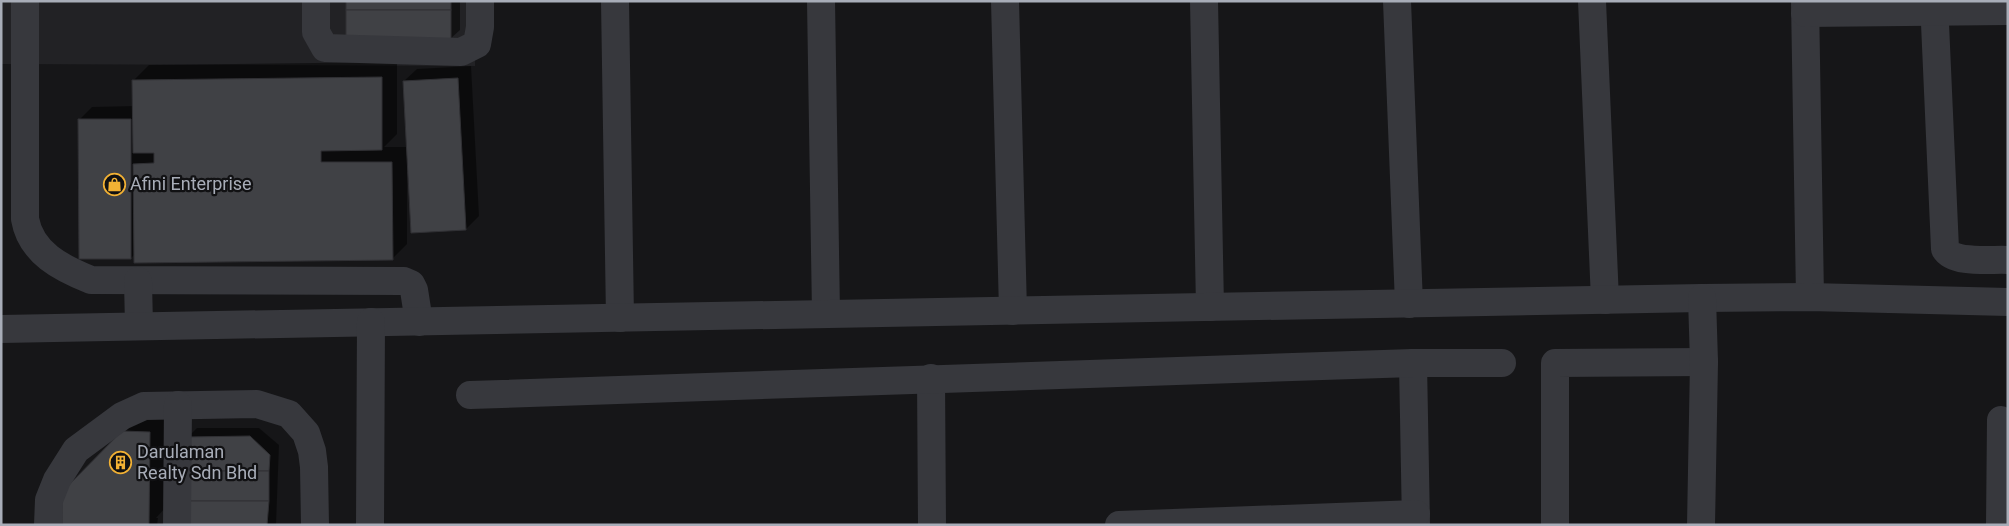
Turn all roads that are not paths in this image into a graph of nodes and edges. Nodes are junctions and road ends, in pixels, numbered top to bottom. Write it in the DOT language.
graph roads {
  1 [pos="25,1"];
  2 [pos="316,1"];
  3 [pos="480,1"];
  4 [pos="614,1"];
  5 [pos="821,1"];
  6 [pos="1005,1"];
  7 [pos="1204,1"];
  8 [pos="1397,1"];
  9 [pos="1592,1"];
  10 [pos="1934,6"];
  11 [pos="1805,7"];
  12 [pos="2008,11"];
  13 [pos="2008,260"];
  14 [pos="138,281"];
  15 [pos="1702,298"];
  16 [pos="1810,298"];
  17 [pos="1605,300"];
  18 [pos="2008,302"];
  19 [pos="1409,304"];
  20 [pos="1210,307"];
  21 [pos="1013,311"];
  22 [pos="826,314"];
  23 [pos="620,318"];
  24 [pos="371,322"];
  25 [pos="419,322"];
  26 [pos="139,326"];
  27 [pos="1,329"];
  28 [pos="1704,362"];
  29 [pos="1413,363"];
  30 [pos="1502,363"];
  31 [pos="931,378"];
  32 [pos="470,395"];
  33 [pos="178,405"];
  34 [pos="2001,420"];
  35 [pos="1416,519"];
  36 [pos="48,525"];
  37 [pos="177,525"];
  38 [pos="315,525"];
  39 [pos="370,525"];
  40 [pos="932,525"];
  41 [pos="1120,525"];
  42 [pos="1554,525"];
  43 [pos="1701,525"];
  44 [pos="2000,525"];
  1 -- 14 [label="street"];
  2 -- 3 [label="street"];
  4 -- 23 [label="street"];
  5 -- 22 [label="street"];
  6 -- 21 [label="street"];
  7 -- 20 [label="street"];
  8 -- 19 [label="street"];
  9 -- 17 [label="street"];
  10 -- 11 [label="street"];
  10 -- 12 [label="street"];
  10 -- 13 [label="street"];
  11 -- 16 [label="street"];
  14 -- 25 [label="street"];
  14 -- 26 [label="street"];
  15 -- 16 [label="street"];
  15 -- 17 [label="street"];
  15 -- 28 [label="street"];
  16 -- 18 [label="street"];
  17 -- 19 [label="street"];
  19 -- 20 [label="street"];
  20 -- 21 [label="street"];
  21 -- 22 [label="street"];
  22 -- 23 [label="street"];
  23 -- 25 [label="street"];
  24 -- 25 [label="street"];
  24 -- 26 [label="street"];
  24 -- 39 [label="street"];
  26 -- 27 [label="street"];
  28 -- 42 [label="street"];
  28 -- 43 [label="street"];
  29 -- 30 [label="street"];
  29 -- 31 [label="street"];
  29 -- 35 [label="street"];
  31 -- 32 [label="street"];
  31 -- 40 [label="street"];
  33 -- 36 [label="street"];
  33 -- 37 [label="street"];
  33 -- 38 [label="street"];
  34 -- 44 [label="street"];
  35 -- 41 [label="street"];
}
